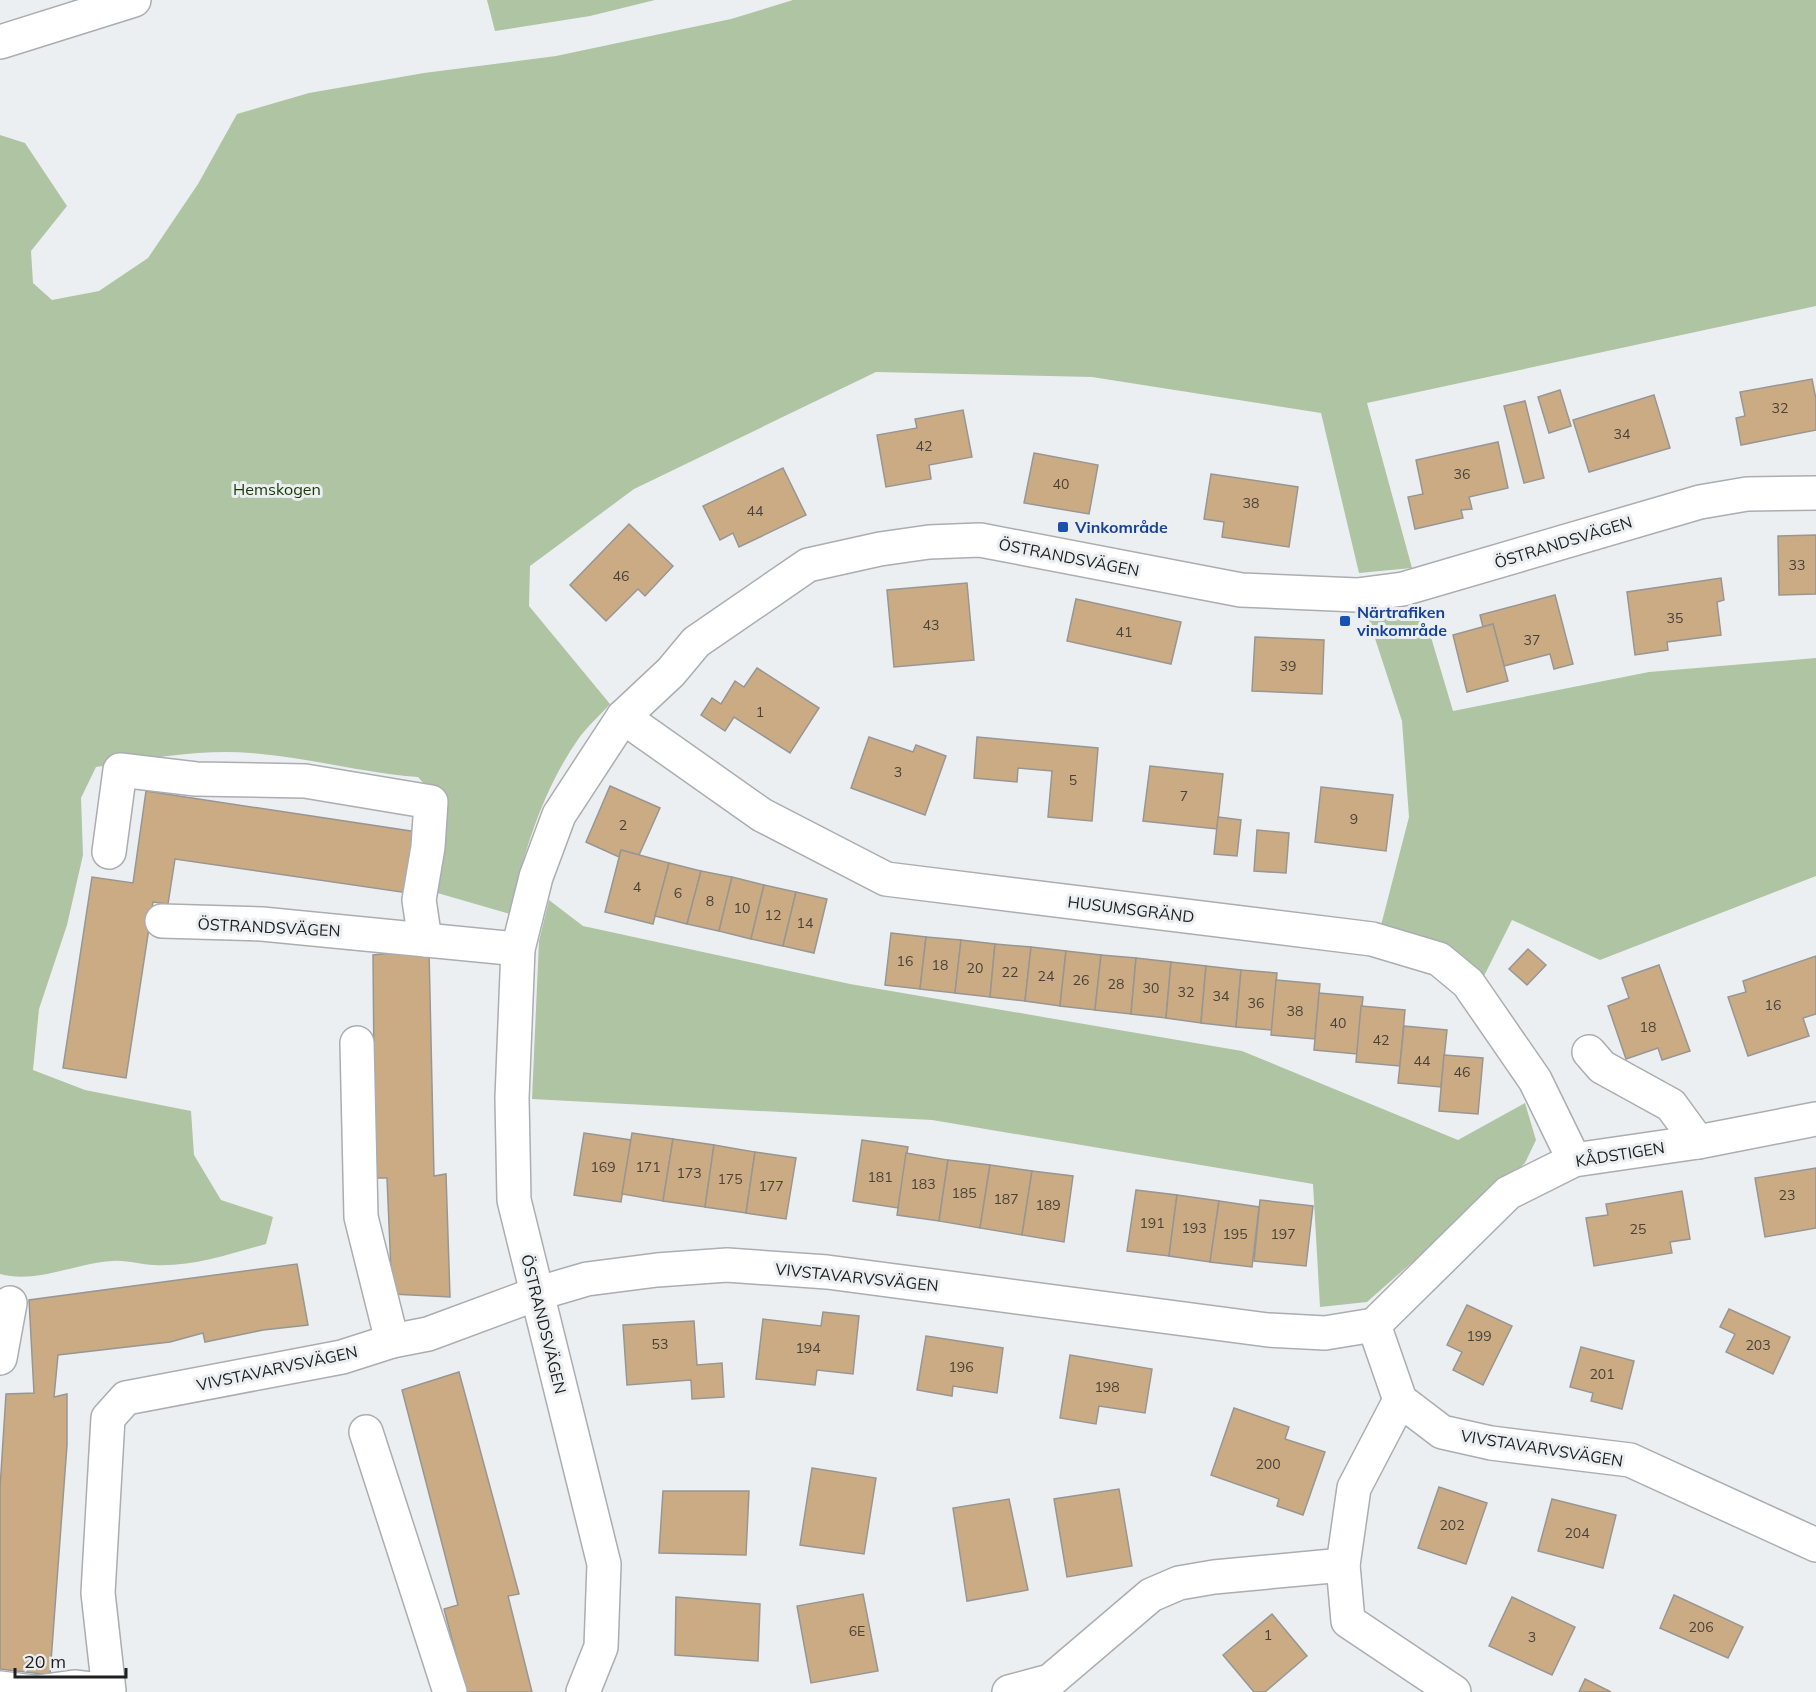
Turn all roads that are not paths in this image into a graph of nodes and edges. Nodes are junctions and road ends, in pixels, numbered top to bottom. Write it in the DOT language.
graph roads {
  1 [pos="134,0"];
  2 [pos="0,42"];
  3 [pos="1816,492"];
  4 [pos="623,717"];
  5 [pos="109,852"];
  6 [pos="162,921"];
  7 [pos="425,940"];
  8 [pos="518,949"];
  9 [pos="357,1043"];
  10 [pos="1589,1052"];
  11 [pos="1816,1119"];
  12 [pos="1698,1142"];
  13 [pos="1574,1160"];
  14 [pos="536,1294"];
  15 [pos="10,1303"];
  16 [pos="1374,1325"];
  17 [pos="392,1341"];
  18 [pos="0,1358"];
  19 [pos="1400,1401"];
  20 [pos="366,1432"];
  21 [pos="1816,1545"];
  22 [pos="1343,1565"];
  23 [pos="0,1688"];
  24 [pos="109,1691"];
  25 [pos="33,1692"];
  26 [pos="38,1692"];
  27 [pos="450,1692"];
  28 [pos="583,1692"];
  29 [pos="1009,1692"];
  30 [pos="1454,1692"];
  1 -- 2 [label="street"];
  3 -- 4 [label="street, ÖSTRANDSVÄGEN"];
  4 -- 8 [label="street, ÖSTRANDSVÄGEN"];
  4 -- 13 [label="street, HUSUMSGRÄND"];
  5 -- 7 [label="street"];
  6 -- 7 [label="street, ÖSTRANDSVÄGEN"];
  7 -- 8 [label="street, ÖSTRANDSVÄGEN"];
  8 -- 14 [label="street, ÖSTRANDSVÄGEN"];
  9 -- 17 [label="street"];
  10 -- 12 [label="street"];
  11 -- 12 [label="street, KÅDSTIGEN"];
  12 -- 13 [label="street, KÅDSTIGEN"];
  13 -- 16 [label="street, KÅDSTIGEN"];
  14 -- 16 [label="street, VIVSTAVARVSVÄGEN"];
  14 -- 17 [label="street, VIVSTAVARVSVÄGEN"];
  14 -- 28 [label="street, ÖSTRANDSVÄGEN"];
  15 -- 18 [label="street"];
  16 -- 19 [label="street"];
  17 -- 24 [label="street, VIVSTAVARVSVÄGEN"];
  19 -- 21 [label="street, VIVSTAVARVSVÄGEN"];
  19 -- 22 [label="street"];
  20 -- 27 [label="street"];
  22 -- 29 [label="street"];
  22 -- 30 [label="street"];
  23 -- 25 [label="street"];
  24 -- 26 [label="street"];
}
